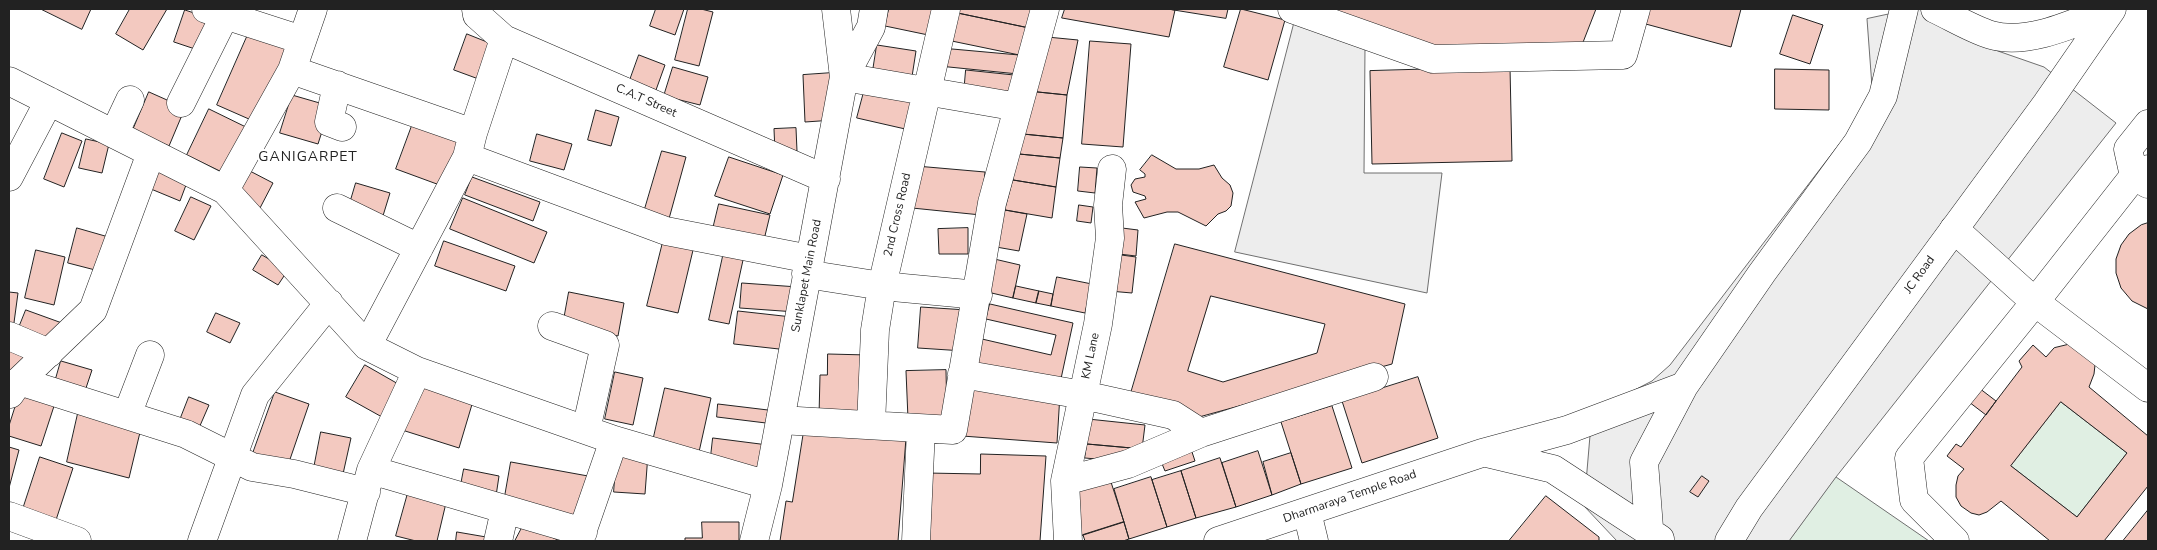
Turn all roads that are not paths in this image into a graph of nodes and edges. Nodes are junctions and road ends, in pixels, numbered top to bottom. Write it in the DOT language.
graph roads {
  1 [pos="313,9"];
  2 [pos="836,9"];
  3 [pos="874,9"];
  4 [pos="946,9"];
  5 [pos="1045,9"];
  6 [pos="1292,9"];
  7 [pos="1636,9"];
  8 [pos="1904,9"];
  9 [pos="1935,9"];
  10 [pos="2111,9"];
  11 [pos="216,12"];
  12 [pos="493,21"];
  13 [pos="302,40"];
  14 [pos="292,70"];
  15 [pos="844,77"];
  16 [pos="9,81"];
  17 [pos="338,85"];
  18 [pos="927,92"];
  19 [pos="49,100"];
  20 [pos="130,100"];
  21 [pos="181,103"];
  22 [pos="1018,107"];
  23 [pos="2148,124"];
  24 [pos="342,127"];
  25 [pos="114,134"];
  26 [pos="470,145"];
  27 [pos="151,153"];
  28 [pos="1112,169"];
  29 [pos="2143,176"];
  30 [pos="9,177"];
  31 [pos="826,179"];
  32 [pos="225,190"];
  33 [pos="337,208"];
  34 [pos="1954,229"];
  35 [pos="419,248"];
  36 [pos="808,267"];
  37 [pos="882,286"];
  38 [pos="978,294"];
  39 [pos="2036,302"];
  40 [pos="329,304"];
  41 [pos="552,326"];
  42 [pos="9,336"];
  43 [pos="368,346"];
  44 [pos="49,353"];
  45 [pos="150,355"];
  46 [pos="418,371"];
  47 [pos="962,374"];
  48 [pos="1374,377"];
  49 [pos="2146,382"];
  50 [pos="1684,386"];
  51 [pos="14,389"];
  52 [pos="1083,395"];
  53 [pos="127,415"];
  54 [pos="780,420"];
  55 [pos="871,425"];
  56 [pos="921,429"];
  57 [pos="586,430"];
  58 [pos="1201,433"];
  59 [pos="614,440"];
  60 [pos="1482,452"];
  61 [pos="232,458"];
  62 [pos="368,481"];
  63 [pos="1065,481"];
  64 [pos="768,485"];
  65 [pos="505,510"];
  66 [pos="1307,512"];
  67 [pos="9,516"];
  68 [pos="581,537"];
  69 [pos="1654,538"];
  70 [pos="77,541"];
  71 [pos="202,541"];
  72 [pos="352,541"];
  73 [pos="498,541"];
  74 [pos="754,541"];
  75 [pos="916,541"];
  76 [pos="1068,541"];
  77 [pos="1218,541"];
  78 [pos="1314,541"];
  79 [pos="1730,541"];
  80 [pos="1955,541"];
  1 -- 13 [label="street"];
  2 -- 15 [label="street, Sunklapet Main Road"];
  3 -- 15 [label="street"];
  4 -- 18 [label="street, 2nd Cross Road"];
  5 -- 22 [label="street"];
  6 -- 7 [label="street"];
  8 -- 50 [label="street"];
  9 -- 10 [label="street"];
  10 -- 34 [label="street, JC Road"];
  11 -- 13 [label="street"];
  11 -- 21 [label="street"];
  12 -- 26 [label="street"];
  12 -- 31 [label="street, C.A.T Street"];
  13 -- 14 [label="street"];
  14 -- 17 [label="street"];
  14 -- 32 [label="street"];
  15 -- 18 [label="street"];
  15 -- 31 [label="street, Sunklapet Main Road"];
  16 -- 19 [label="street"];
  17 -- 24 [label="street"];
  17 -- 26 [label="street"];
  18 -- 22 [label="street"];
  18 -- 37 [label="street, 2nd Cross Road"];
  19 -- 25 [label="street"];
  19 -- 30 [label="street"];
  20 -- 25 [label="street"];
  22 -- 38 [label="street"];
  23 -- 29 [label="street"];
  25 -- 27 [label="street"];
  26 -- 35 [label="street"];
  26 -- 36 [label="street"];
  27 -- 32 [label="street"];
  27 -- 44 [label="street"];
  28 -- 52 [label="street, KM Lane"];
  29 -- 39 [label="street"];
  31 -- 36 [label="street, Sunklapet Main Road"];
  32 -- 40 [label="street"];
  33 -- 35 [label="street"];
  34 -- 39 [label="street"];
  34 -- 79 [label="street, JC Road"];
  35 -- 43 [label="street"];
  36 -- 37 [label="street"];
  36 -- 54 [label="street, Sunklapet Main Road"];
  37 -- 38 [label="street"];
  37 -- 55 [label="street, 2nd Cross Road"];
  38 -- 47 [label="street"];
  39 -- 49 [label="street"];
  39 -- 80 [label="street"];
  40 -- 43 [label="street"];
  40 -- 61 [label="street"];
  41 -- 57 [label="street"];
  42 -- 44 [label="street"];
  43 -- 46 [label="street"];
  44 -- 51 [label="street"];
  45 -- 53 [label="street"];
  46 -- 57 [label="street"];
  46 -- 62 [label="street"];
  47 -- 52 [label="street"];
  47 -- 56 [label="street"];
  48 -- 58 [label="street"];
  50 -- 60 [label="street, Dharmaraya Temple Road"];
  50 -- 69 [label="street"];
  51 -- 53 [label="street"];
  52 -- 58 [label="street"];
  52 -- 63 [label="street, KM Lane"];
  53 -- 61 [label="street"];
  54 -- 55 [label="street"];
  54 -- 64 [label="street, Sunklapet Main Road"];
  55 -- 56 [label="street"];
  56 -- 75 [label="street"];
  57 -- 59 [label="street"];
  58 -- 63 [label="street"];
  59 -- 64 [label="street"];
  59 -- 68 [label="street"];
  60 -- 66 [label="street, Dharmaraya Temple Road"];
  60 -- 69 [label="street"];
  61 -- 62 [label="street"];
  61 -- 71 [label="street"];
  62 -- 65 [label="street"];
  62 -- 72 [label="street"];
  63 -- 76 [label="street, KM Lane"];
  64 -- 74 [label="street, Sunklapet Main Road"];
  65 -- 68 [label="street"];
  65 -- 73 [label="street"];
  66 -- 77 [label="street, Dharmaraya Temple Road"];
  66 -- 78 [label="street"];
  67 -- 70 [label="street"];
}
